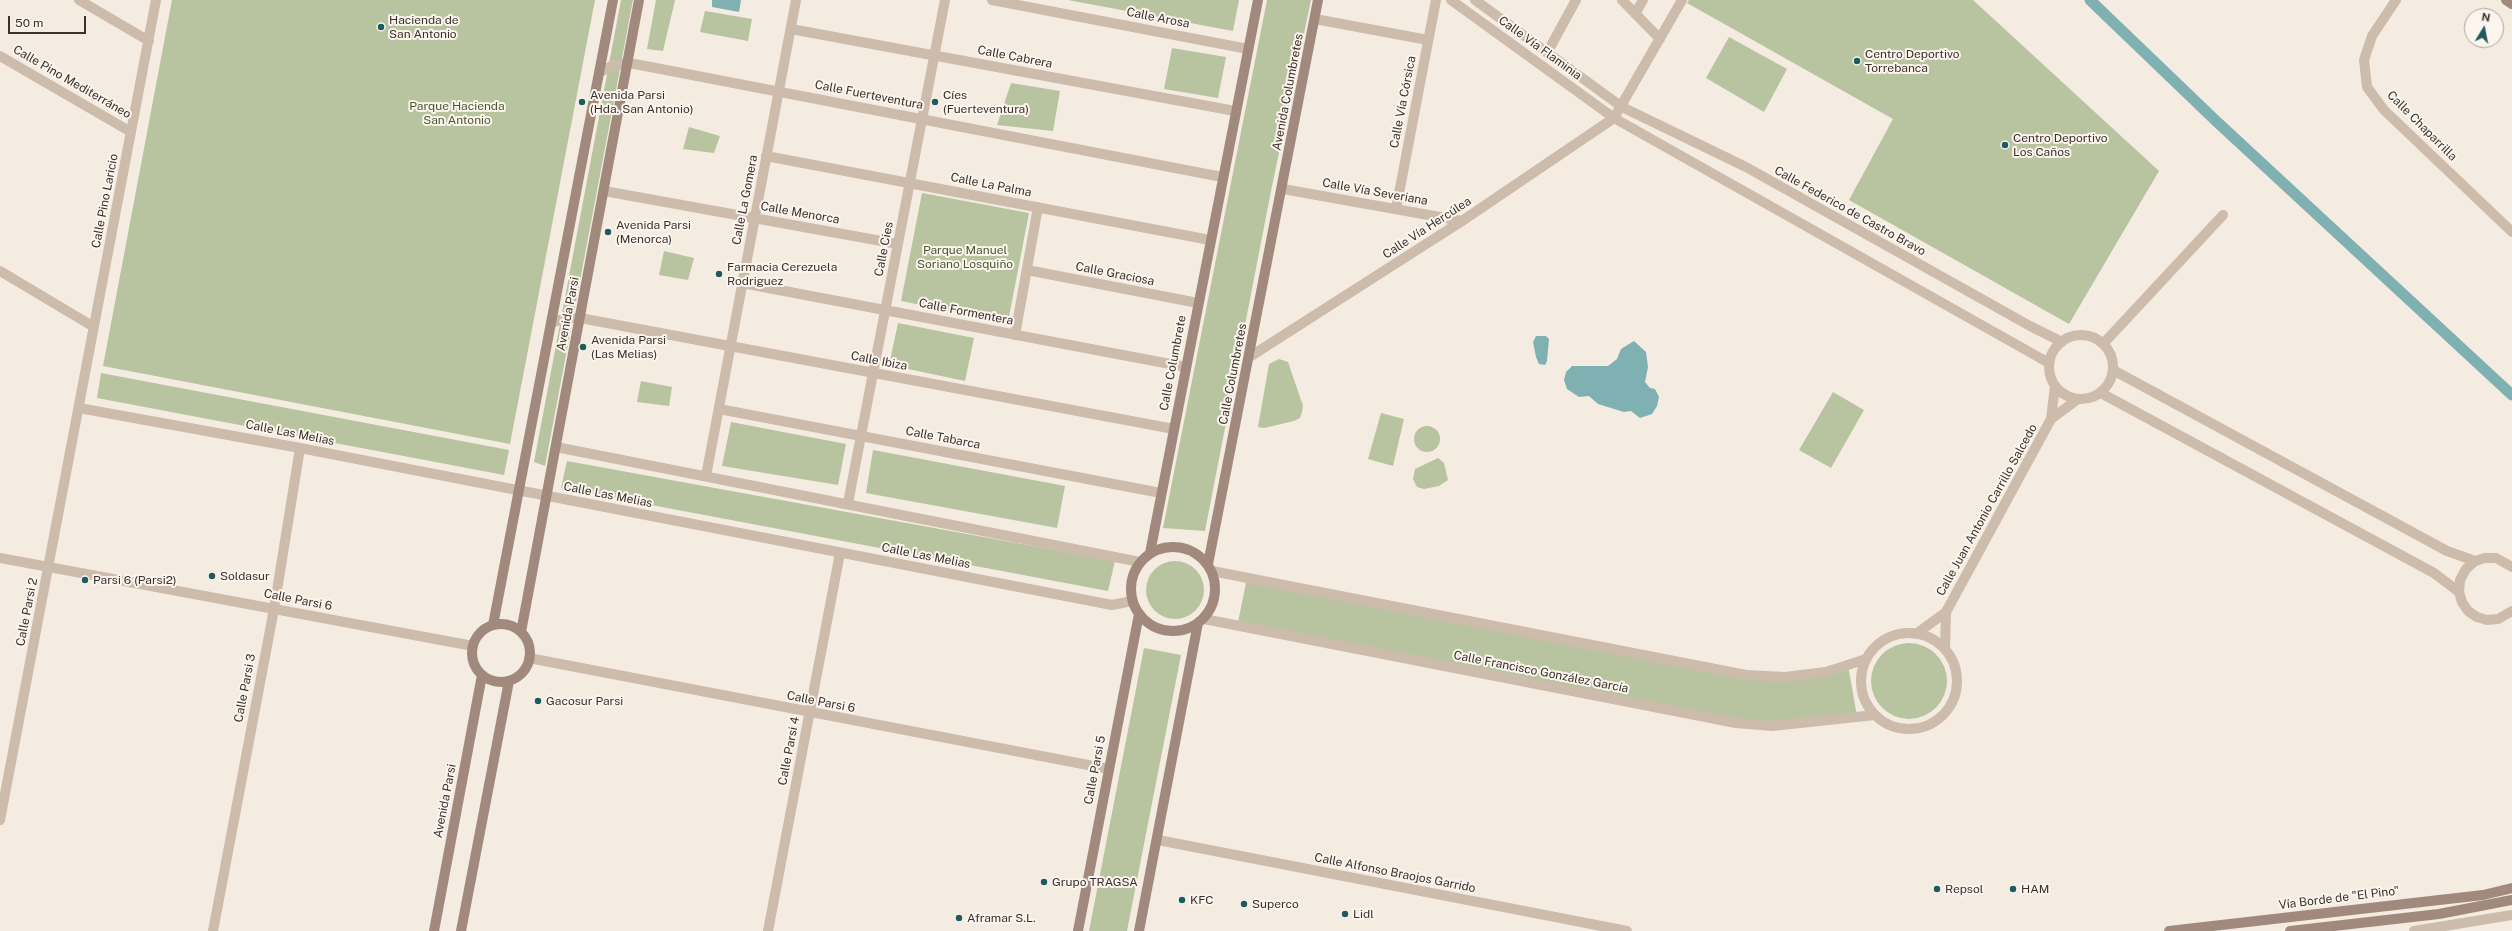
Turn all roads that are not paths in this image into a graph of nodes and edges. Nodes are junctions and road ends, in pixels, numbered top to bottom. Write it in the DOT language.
graph roads {
  1 [pos="79,0"];
  2 [pos="156,0"];
  3 [pos="613,0"];
  4 [pos="639,0"];
  5 [pos="796,0"];
  6 [pos="945,0"];
  7 [pos="992,0"];
  8 [pos="1258,0"];
  9 [pos="1318,0"];
  10 [pos="1436,0"];
  11 [pos="1451,0"];
  12 [pos="1475,0"];
  13 [pos="1576,0"];
  14 [pos="1622,0"];
  15 [pos="1643,0"];
  16 [pos="1682,0"];
  17 [pos="2396,0"];
  18 [pos="2506,0"];
  19 [pos="2512,4"];
  20 [pos="1635,14"];
  21 [pos="1315,19"];
  22 [pos="791,29"];
  23 [pos="1660,39"];
  24 [pos="1428,40"];
  25 [pos="149,41"];
  26 [pos="1248,49"];
  27 [pos="1547,53"];
  28 [pos="934,55"];
  29 [pos="0,56"];
  30 [pos="628,63"];
  31 [pos="599,73"];
  32 [pos="779,91"];
  33 [pos="1622,107"];
  34 [pos="1235,111"];
  35 [pos="1614,118"];
  36 [pos="922,119"];
  37 [pos="131,132"];
  38 [pos="766,156"];
  39 [pos="1222,177"];
  40 [pos="910,183"];
  41 [pos="1283,189"];
  42 [pos="604,191"];
  43 [pos="1038,207"];
  44 [pos="1396,209"];
  45 [pos="2223,215"];
  46 [pos="754,218"];
  47 [pos="1462,221"];
  48 [pos="2512,232"];
  49 [pos="1210,240"];
  50 [pos="898,244"];
  51 [pos="1027,270"];
  52 [pos="0,271"];
  53 [pos="742,283"];
  54 [pos="1198,303"];
  55 [pos="885,310"];
  56 [pos="580,318"];
  57 [pos="551,323"];
  58 [pos="94,327"];
  59 [pos="1015,335"];
  60 [pos="2062,342"];
  61 [pos="2103,344"];
  62 [pos="730,345"];
  63 [pos="1251,356"];
  64 [pos="2049,363"];
  65 [pos="1186,367"];
  66 [pos="2114,370"];
  67 [pos="873,374"];
  68 [pos="2055,386"];
  69 [pos="2101,393"];
  70 [pos="2078,399"];
  71 [pos="79,408"];
  72 [pos="719,409"];
  73 [pos="2051,420"];
  74 [pos="1174,430"];
  75 [pos="861,436"];
  76 [pos="556,447"];
  77 [pos="300,448"];
  78 [pos="706,476"];
  79 [pos="519,491"];
  80 [pos="1161,494"];
  81 [pos="547,497"];
  82 [pos="848,503"];
  83 [pos="840,553"];
  84 [pos="1150,553"];
  85 [pos="0,558"];
  86 [pos="1140,562"];
  87 [pos="2475,562"];
  88 [pos="48,566"];
  89 [pos="2512,567"];
  90 [pos="1210,568"];
  91 [pos="2459,592"];
  92 [pos="1132,601"];
  93 [pos="274,609"];
  94 [pos="2512,611"];
  95 [pos="1946,612"];
  96 [pos="1139,614"];
  97 [pos="1201,621"];
  98 [pos="493,625"];
  99 [pos="521,632"];
  100 [pos="1916,634"];
  101 [pos="473,646"];
  102 [pos="1945,649"];
  103 [pos="529,658"];
  104 [pos="1866,659"];
  105 [pos="482,675"];
  106 [pos="509,681"];
  107 [pos="810,713"];
  108 [pos="1875,715"];
  109 [pos="1109,769"];
  110 [pos="0,820"];
  111 [pos="1158,840"];
  112 [pos="2512,888"];
  113 [pos="2512,900"];
  114 [pos="2512,915"];
  115 [pos="213,931"];
  116 [pos="434,931"];
  117 [pos="461,931"];
  118 [pos="768,931"];
  119 [pos="1078,931"];
  120 [pos="1139,931"];
  121 [pos="1627,931"];
  122 [pos="2169,931"];
  123 [pos="2290,931"];
  124 [pos="2414,931"];
  1 -- 25 [label="street"];
  2 -- 25 [label="street, Calle Pino Laricio"];
  3 -- 31 [label="street, Avenida Parsi"];
  4 -- 30 [label="street, Avenida Parsi"];
  5 -- 22 [label="street, Calle La Gomera"];
  6 -- 28 [label="street, Calle Cies"];
  7 -- 26 [label="street, Calle Arosa"];
  8 -- 26 [label="street"];
  9 -- 21 [label="street, Avenida Columbretes"];
  10 -- 24 [label="street, Calle Vía Córsica"];
  11 -- 35 [label="street, Calle Vía Flaminia"];
  12 -- 27 [label="street, Calle Vía Flaminia"];
  13 -- 27 [label="street"];
  14 -- 20 [label="street"];
  15 -- 20 [label="street"];
  16 -- 23 [label="street, Calle Vía Hercúlea"];
  17 -- 48 [label="street, Calle Chaparrilla"];
  18 -- 19 [label="street"];
  20 -- 23 [label="street"];
  21 -- 24 [label="street"];
  21 -- 41 [label="street, Avenida Columbretes"];
  22 -- 28 [label="street, Calle Cabrera"];
  22 -- 32 [label="street, Calle La Gomera"];
  23 -- 33 [label="street, Calle Vía Hercúlea"];
  24 -- 44 [label="street, Calle Vía Córsica"];
  25 -- 37 [label="street, Calle Pino Laricio"];
  26 -- 34 [label="street"];
  27 -- 33 [label="street, Calle Vía Flaminia"];
  28 -- 34 [label="street, Calle Cabrera"];
  28 -- 36 [label="street, Calle Cies"];
  29 -- 37 [label="street, Calle Pino Mediterráneo"];
  30 -- 31 [label="street"];
  30 -- 32 [label="street, Calle Fuerteventura"];
  30 -- 42 [label="street, Avenida Parsi"];
  31 -- 57 [label="street, Avenida Parsi"];
  32 -- 36 [label="street, Calle Fuerteventura"];
  32 -- 38 [label="street, Calle La Gomera"];
  33 -- 35 [label="street, Calle Vía Hercúlea"];
  33 -- 60 [label="street, Calle Federico de Castro Bravo"];
  34 -- 39 [label="street"];
  35 -- 47 [label="street, Calle Vía Hercúlea"];
  35 -- 64 [label="street, Calle Vía Flaminia"];
  36 -- 39 [label="street, Calle Fuerteventura"];
  36 -- 40 [label="street, Calle Cies"];
  37 -- 58 [label="street, Calle Pino Laricio"];
  38 -- 40 [label="street, Calle La Palma"];
  38 -- 46 [label="street, Calle La Gomera"];
  39 -- 49 [label="street, Calle Columbrete"];
  40 -- 43 [label="street, Calle La Palma"];
  40 -- 50 [label="street, Calle Cies"];
  41 -- 44 [label="street, Calle Vía Severiana"];
  41 -- 63 [label="street, Calle Columbretes"];
  42 -- 46 [label="street, Calle Menorca"];
  42 -- 56 [label="street, Avenida Parsi"];
  43 -- 49 [label="street, Calle La Palma"];
  43 -- 51 [label="street"];
  44 -- 47 [label="street, Calle Vía Severiana"];
  45 -- 61 [label="street"];
  46 -- 50 [label="street, Calle Menorca"];
  46 -- 53 [label="street, Calle La Gomera"];
  47 -- 63 [label="street, Calle Vía Hercúlea"];
  49 -- 54 [label="street, Calle Columbrete"];
  50 -- 55 [label="street, Calle Cies"];
  51 -- 54 [label="street, Calle Graciosa"];
  51 -- 59 [label="street"];
  52 -- 58 [label="street"];
  53 -- 55 [label="street, Calle Formentera"];
  53 -- 62 [label="street, Calle La Gomera"];
  54 -- 65 [label="street, Calle Columbrete"];
  55 -- 59 [label="street, Calle Formentera"];
  55 -- 67 [label="street, Calle Cies"];
  56 -- 57 [label="street, Calle Ibiza"];
  56 -- 62 [label="street, Calle Ibiza"];
  56 -- 76 [label="street, Avenida Parsi"];
  57 -- 79 [label="street, Avenida Parsi"];
  58 -- 71 [label="street, Calle Pino Laricio"];
  59 -- 65 [label="street, Calle Formentera"];
  60 -- 61 [label="street"];
  60 -- 64 [label="street"];
  61 -- 66 [label="street"];
  62 -- 67 [label="street, Calle Ibiza"];
  62 -- 72 [label="street, Calle La Gomera"];
  63 -- 90 [label="street, Calle Columbretes"];
  64 -- 68 [label="street"];
  65 -- 74 [label="street, Calle Columbrete"];
  66 -- 69 [label="street"];
  66 -- 87 [label="street"];
  67 -- 74 [label="street, Calle Ibiza"];
  67 -- 75 [label="street, Calle Cies"];
  68 -- 70 [label="street"];
  68 -- 73 [label="street, Calle Juan Antonio Carrillo Salcedo"];
  69 -- 70 [label="street"];
  69 -- 91 [label="street"];
  70 -- 73 [label="street, Calle Juan Antonio Carrillo Salcedo"];
  71 -- 77 [label="street, Calle Las Melias"];
  71 -- 88 [label="street, Calle Parsi 2"];
  72 -- 75 [label="street, Calle Tabarca"];
  72 -- 78 [label="street, Calle La Gomera"];
  73 -- 95 [label="street, Calle Juan Antonio Carrillo Salcedo"];
  74 -- 80 [label="street, Calle Columbrete"];
  75 -- 80 [label="street, Calle Tabarca"];
  75 -- 82 [label="street, Calle Cies"];
  76 -- 78 [label="street"];
  76 -- 81 [label="street, Avenida Parsi"];
  77 -- 79 [label="street, Calle Las Melias"];
  77 -- 93 [label="street, Calle Parsi 3"];
  78 -- 82 [label="street"];
  79 -- 81 [label="street, Calle Las Melias"];
  79 -- 98 [label="street, Avenida Parsi"];
  80 -- 84 [label="street, Calle Columbrete"];
  81 -- 83 [label="street, Calle Las Melias"];
  81 -- 99 [label="street, Avenida Parsi"];
  82 -- 86 [label="street"];
  83 -- 92 [label="street, Calle Las Melias"];
  83 -- 107 [label="street, Calle Parsi 4"];
  84 -- 86 [label="street"];
  84 -- 90 [label="street"];
  85 -- 88 [label="street, Calle Parsi 6"];
  86 -- 92 [label="street"];
  87 -- 89 [label="street"];
  87 -- 91 [label="street"];
  88 -- 93 [label="street, Calle Parsi 6"];
  88 -- 110 [label="street, Calle Parsi 2"];
  90 -- 97 [label="street"];
  90 -- 104 [label="street"];
  91 -- 94 [label="street"];
  92 -- 96 [label="street"];
  93 -- 101 [label="street, Calle Parsi 6"];
  93 -- 115 [label="street, Calle Parsi 3"];
  95 -- 100 [label="street, Calle Juan Antonio Carrillo Salcedo"];
  95 -- 102 [label="street, Calle Juan Antonio Carrillo Salcedo"];
  96 -- 97 [label="street"];
  96 -- 109 [label="street, Calle Parsi 5"];
  97 -- 108 [label="street, Calle Francisco González García"];
  97 -- 111 [label="street"];
  98 -- 99 [label="street"];
  98 -- 101 [label="street"];
  99 -- 103 [label="street"];
  100 -- 102 [label="street"];
  100 -- 104 [label="street"];
  101 -- 105 [label="street"];
  102 -- 108 [label="street"];
  103 -- 106 [label="street"];
  103 -- 107 [label="street, Calle Parsi 6"];
  104 -- 108 [label="street"];
  105 -- 106 [label="street"];
  105 -- 116 [label="street, Avenida Parsi"];
  106 -- 117 [label="street"];
  107 -- 109 [label="street, Calle Parsi 6"];
  107 -- 118 [label="street, Calle Parsi 4"];
  109 -- 119 [label="street, Calle Parsi 5"];
  111 -- 120 [label="street"];
  111 -- 121 [label="street, Calle Alfonso Braojos Garrido"];
  112 -- 122 [label="street, Vía Borde de \"El Pino\""];
  113 -- 123 [label="street"];
  114 -- 124 [label="street"];
}
